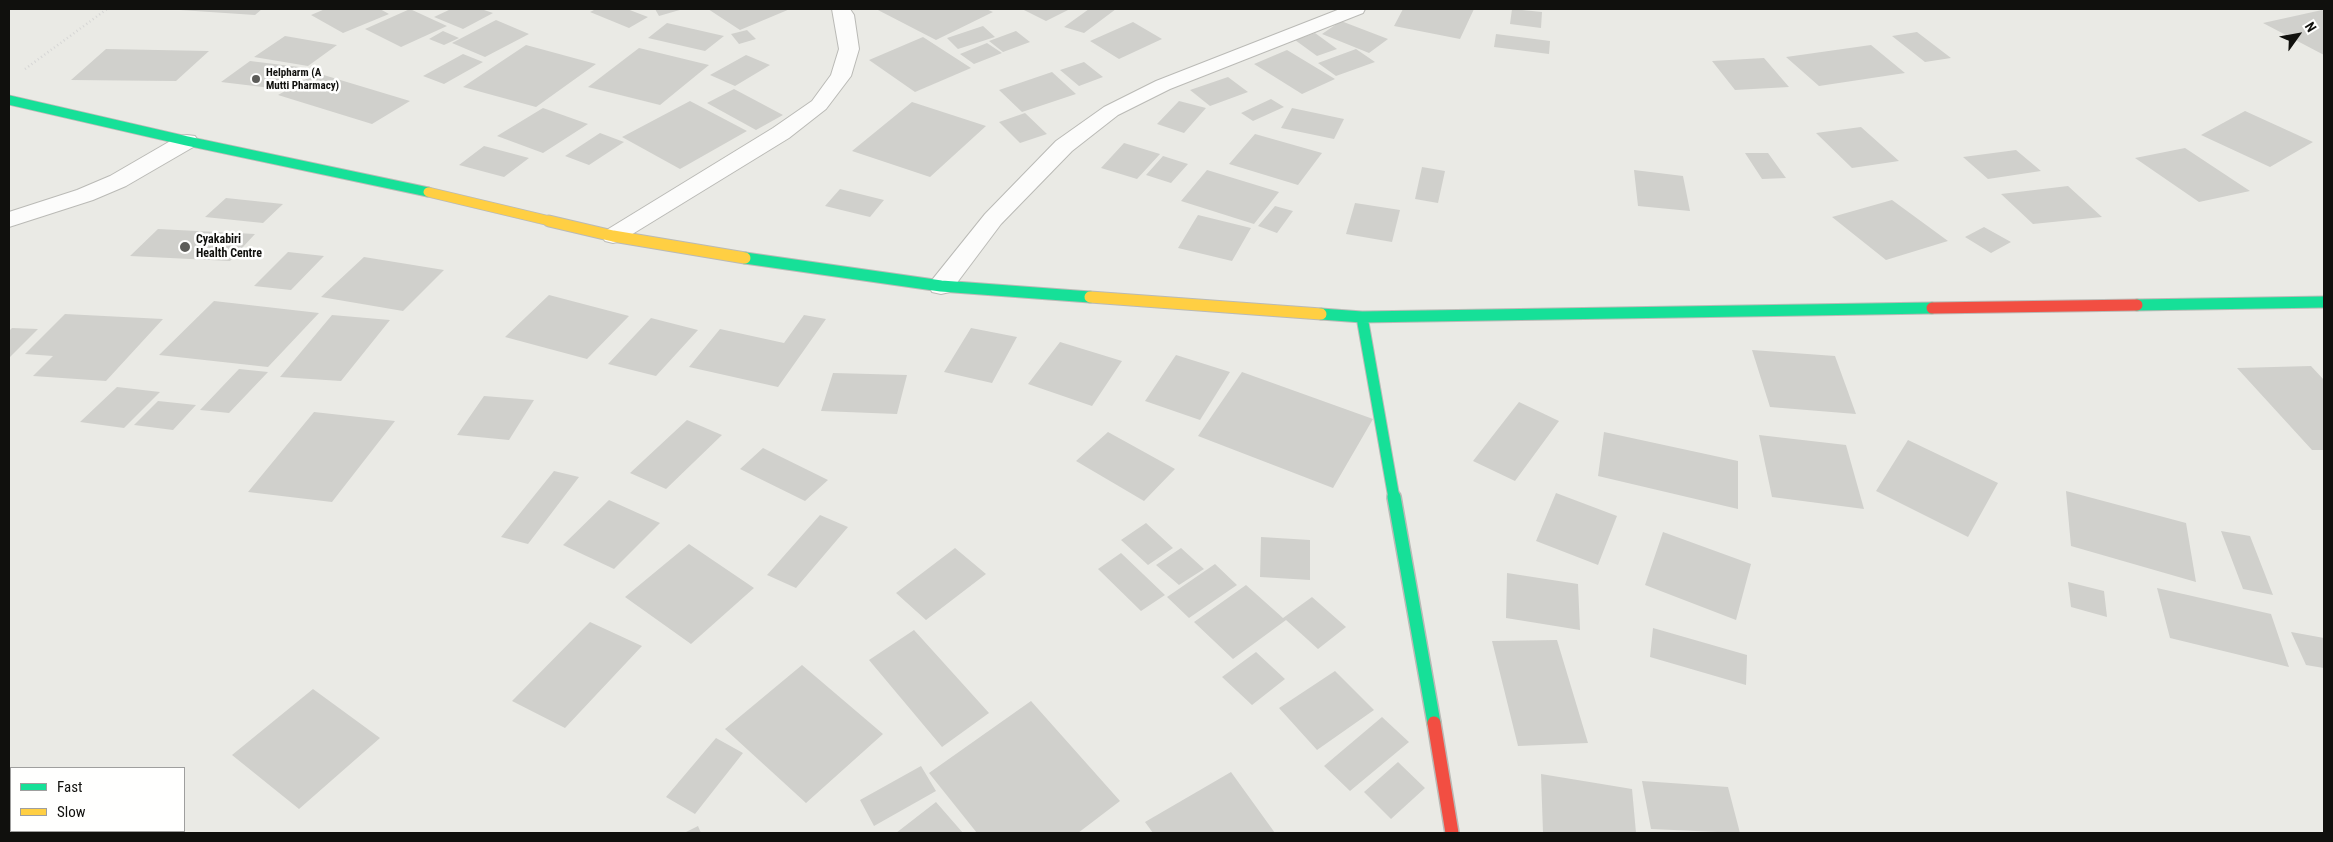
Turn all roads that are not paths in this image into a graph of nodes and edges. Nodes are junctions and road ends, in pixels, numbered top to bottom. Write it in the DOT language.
graph roads {
  1 [pos="841,9"];
  2 [pos="1356,9"];
  3 [pos="9,100"];
  4 [pos="187,141"];
  5 [pos="9,220"];
  6 [pos="613,236"];
  7 [pos="941,286"];
  8 [pos="2324,302"];
  9 [pos="1362,317"];
  10 [pos="1452,833"];
  1 -- 6 [label="street"];
  2 -- 7 [label="street"];
  3 -- 4 [label="main road"];
  4 -- 5 [label="street"];
  4 -- 6 [label="main road"];
  6 -- 7 [label="main road"];
  7 -- 9 [label="main road"];
  8 -- 9 [label="main road"];
  9 -- 10 [label="main road"];
}
